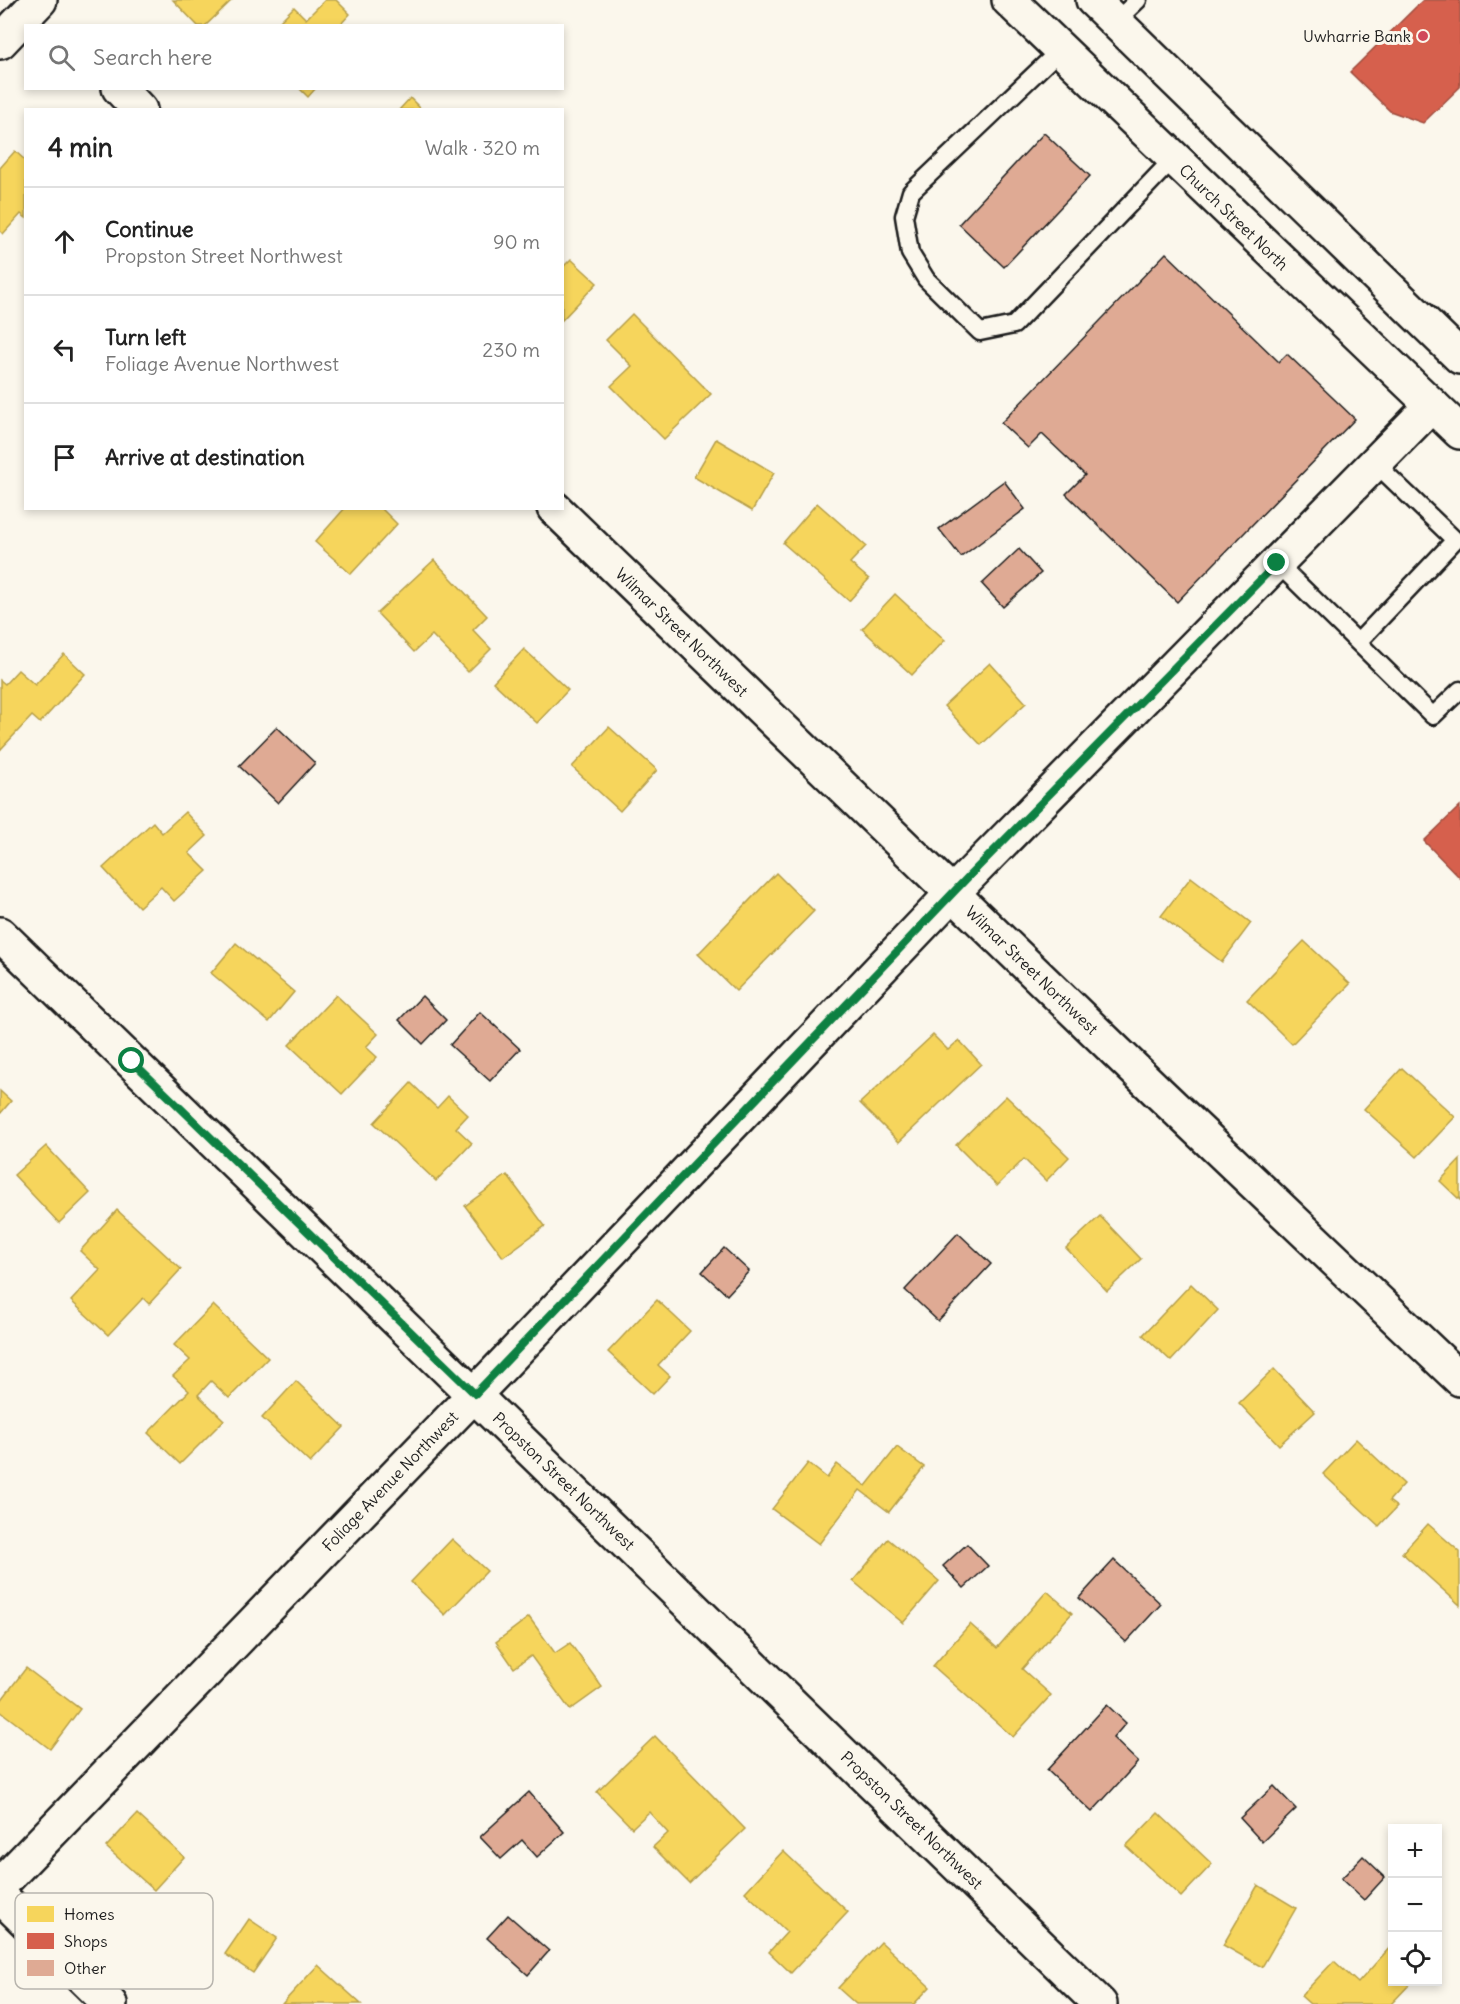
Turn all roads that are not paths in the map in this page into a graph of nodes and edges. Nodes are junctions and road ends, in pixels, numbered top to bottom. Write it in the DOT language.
graph roads {
  1 [pos="1009,0"];
  2 [pos="1115,7"];
  3 [pos="38,8"];
  4 [pos="0,42"];
  5 [pos="1060,50"];
  6 [pos="121,90"];
  7 [pos="138,108"];
  8 [pos="1173,159"];
  9 [pos="1460,357"];
  10 [pos="1432,405"];
  11 [pos="1460,432"];
  12 [pos="1375,463"];
  13 [pos="556,510"];
  14 [pos="1277,563"];
  15 [pos="1358,642"];
  16 [pos="1460,690"];
  17 [pos="953,892"];
  18 [pos="0,934"];
  19 [pos="1460,1379"];
  20 [pos="475,1394"];
  21 [pos="0,1885"];
  22 [pos="0,1896"];
  23 [pos="15,1911"];
  24 [pos="95,1989"];
  25 [pos="110,2004"];
  26 [pos="1100,2004"];
  1 -- 5 [label="street, Church Street North"];
  2 -- 9 [label="street"];
  3 -- 4 [label="street"];
  5 -- 8 [label="street, Church Street North"];
  5 -- 8 [label="lane"];
  6 -- 7 [label="street"];
  8 -- 10 [label="street, Church Street North"];
  10 -- 11 [label="street, Church Street North"];
  10 -- 12 [label="street, Foliage Avenue Northwest"];
  12 -- 14 [label="street, Foliage Avenue Northwest"];
  12 -- 15 [label="lane"];
  13 -- 17 [label="street, Wilmar Street Northwest"];
  14 -- 15 [label="lane"];
  14 -- 17 [label="street, Foliage Avenue Northwest"];
  15 -- 16 [label="lane"];
  17 -- 19 [label="street, Wilmar Street Northwest"];
  17 -- 20 [label="street, Foliage Avenue Northwest"];
  18 -- 20 [label="street, Propston Street Northwest"];
  20 -- 21 [label="street, Foliage Avenue Northwest"];
  20 -- 26 [label="street, Propston Street Northwest"];
  22 -- 23 [label="street"];
  24 -- 25 [label="street"];
}
